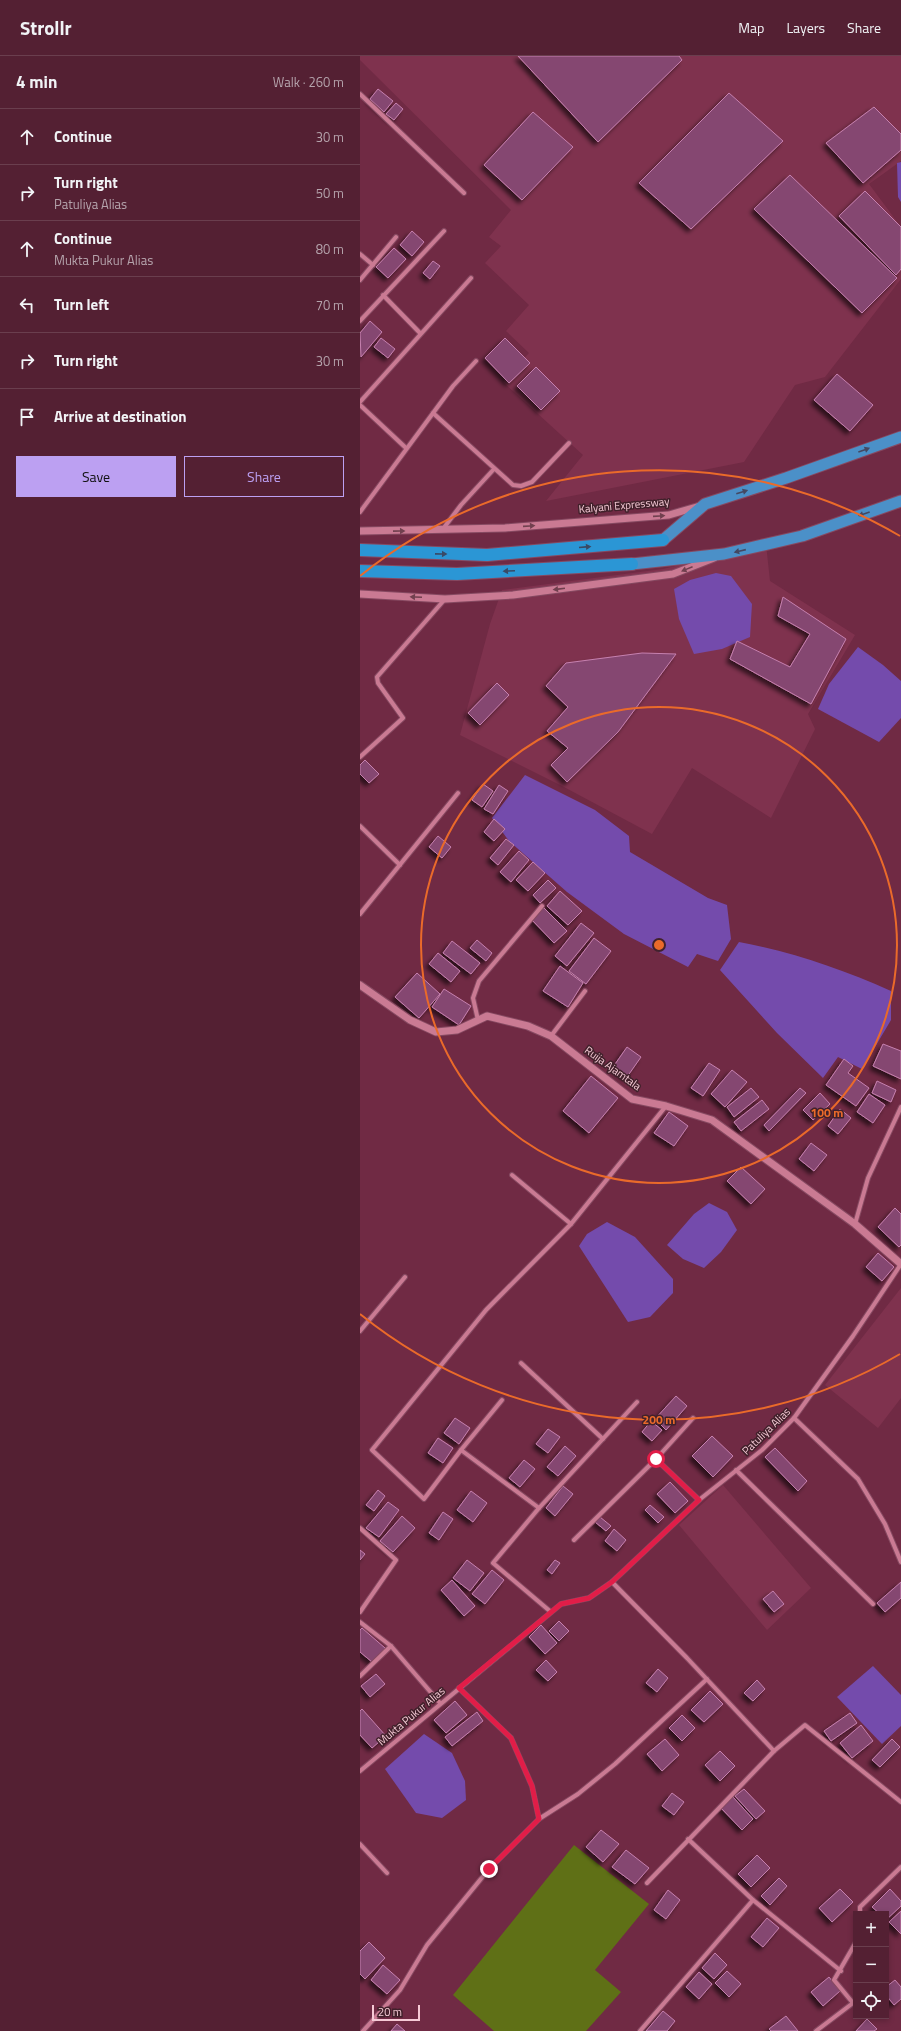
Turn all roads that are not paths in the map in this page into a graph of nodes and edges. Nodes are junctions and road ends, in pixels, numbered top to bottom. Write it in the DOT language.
graph roads {
  1 [pos="360,94"];
  2 [pos="464,194"];
  3 [pos="444,231"];
  4 [pos="396,237"];
  5 [pos="360,254"];
  6 [pos="373,265"];
  7 [pos="471,278"];
  8 [pos="360,280"];
  9 [pos="383,295"];
  10 [pos="361,317"];
  11 [pos="420,333"];
  12 [pos="476,361"];
  13 [pos="360,403"];
  14 [pos="433,413"];
  15 [pos="901,437"];
  16 [pos="569,443"];
  17 [pos="406,448"];
  18 [pos="494,469"];
  19 [pos="901,501"];
  20 [pos="704,504"];
  21 [pos="360,512"];
  22 [pos="442,530"];
  23 [pos="360,532"];
  24 [pos="663,540"];
  25 [pos="360,550"];
  26 [pos="724,554"];
  27 [pos="632,564"];
  28 [pos="360,571"];
  29 [pos="360,594"];
  30 [pos="444,599"];
  31 [pos="360,757"];
  32 [pos="458,793"];
  33 [pos="360,826"];
  34 [pos="400,865"];
  35 [pos="542,906"];
  36 [pos="360,914"];
  37 [pos="360,985"];
  38 [pos="585,991"];
  39 [pos="478,1020"];
  40 [pos="550,1036"];
  41 [pos="666,1106"];
  42 [pos="901,1107"];
  43 [pos="512,1175"];
  44 [pos="571,1224"];
  45 [pos="854,1224"];
  46 [pos="901,1264"];
  47 [pos="405,1277"];
  48 [pos="360,1331"];
  49 [pos="521,1363"];
  50 [pos="502,1400"];
  51 [pos="637,1402"];
  52 [pos="693,1418"];
  53 [pos="794,1418"];
  54 [pos="603,1438"];
  55 [pos="461,1450"];
  56 [pos="656,1459"];
  57 [pos="736,1470"];
  58 [pos="699,1500"];
  59 [pos="539,1508"];
  60 [pos="360,1528"];
  61 [pos="574,1540"];
  62 [pos="901,1562"];
  63 [pos="612,1582"];
  64 [pos="873,1604"];
  65 [pos="360,1612"];
  66 [pos="551,1612"];
  67 [pos="360,1622"];
  68 [pos="391,1646"];
  69 [pos="360,1676"];
  70 [pos="707,1679"];
  71 [pos="459,1688"];
  72 [pos="440,1703"];
  73 [pos="774,1751"];
  74 [pos="360,1771"];
  75 [pos="901,1802"];
  76 [pos="539,1819"];
  77 [pos="688,1839"];
  78 [pos="360,1844"];
  79 [pos="901,1867"];
  80 [pos="387,1874"];
  81 [pos="647,1883"];
  82 [pos="753,1900"];
  83 [pos="860,1911"];
  84 [pos="853,1947"];
  85 [pos="841,1971"];
  86 [pos="363,2031"];
  87 [pos="640,2031"];
  88 [pos="816,2031"];
  1 -- 2 [label="street"];
  3 -- 9 [label="street"];
  4 -- 6 [label="street"];
  5 -- 6 [label="street"];
  6 -- 8 [label="street"];
  7 -- 11 [label="street"];
  9 -- 10 [label="street"];
  9 -- 11 [label="street"];
  11 -- 13 [label="street"];
  12 -- 14 [label="street"];
  13 -- 17 [label="street"];
  14 -- 17 [label="street"];
  14 -- 18 [label="street"];
  20 -- 15 [label="highway, Kalyani Expressway, one-way"];
  16 -- 18 [label="street"];
  17 -- 21 [label="street"];
  18 -- 22 [label="street"];
  19 -- 26 [label="highway, one-way"];
  22 -- 20 [label="street, Kalyani Expressway, one-way"];
  20 -- 24 [label="highway"];
  23 -- 22 [label="street, Kalyani Expressway, one-way"];
  25 -- 24 [label="highway, one-way"];
  26 -- 27 [label="highway"];
  26 -- 30 [label="street, one-way"];
  27 -- 28 [label="highway, one-way"];
  30 -- 29 [label="street, one-way"];
  30 -- 31 [label="street"];
  32 -- 34 [label="street"];
  33 -- 34 [label="street"];
  34 -- 36 [label="street"];
  35 -- 39 [label="street"];
  37 -- 39 [label="street, Ruija Ajamtala"];
  38 -- 40 [label="street"];
  39 -- 40 [label="street, Ruija Ajamtala"];
  40 -- 41 [label="street, Ruija Ajamtala"];
  41 -- 44 [label="street"];
  41 -- 45 [label="street, Ruija Ajamtala"];
  42 -- 45 [label="street"];
  43 -- 44 [label="street"];
  44 -- 55 [label="street"];
  45 -- 46 [label="street, Ruija Ajamtala"];
  46 -- 53 [label="street, Patuliya Alias"];
  47 -- 48 [label="street"];
  49 -- 54 [label="street"];
  50 -- 55 [label="street"];
  51 -- 54 [label="street"];
  52 -- 56 [label="street"];
  53 -- 57 [label="street, Patuliya Alias"];
  53 -- 62 [label="street"];
  54 -- 59 [label="street"];
  55 -- 59 [label="street"];
  56 -- 58 [label="street"];
  56 -- 61 [label="street"];
  57 -- 58 [label="street, Patuliya Alias"];
  57 -- 64 [label="street"];
  58 -- 63 [label="street, Patuliya Alias"];
  59 -- 66 [label="street"];
  60 -- 65 [label="street"];
  63 -- 66 [label="street, Mukta Pukur Alias"];
  63 -- 70 [label="street"];
  66 -- 71 [label="street, Mukta Pukur Alias"];
  67 -- 68 [label="street"];
  68 -- 69 [label="street"];
  68 -- 72 [label="street"];
  70 -- 73 [label="street"];
  70 -- 76 [label="street"];
  71 -- 72 [label="street, Mukta Pukur Alias"];
  71 -- 76 [label="street"];
  72 -- 74 [label="street, Mukta Pukur Alias"];
  73 -- 75 [label="street"];
  73 -- 77 [label="street"];
  76 -- 86 [label="street"];
  77 -- 81 [label="street"];
  77 -- 82 [label="street"];
  78 -- 80 [label="street"];
  79 -- 83 [label="street"];
  82 -- 85 [label="street"];
  82 -- 87 [label="street"];
  84 -- 85 [label="street"];
  85 -- 88 [label="street"];
}
